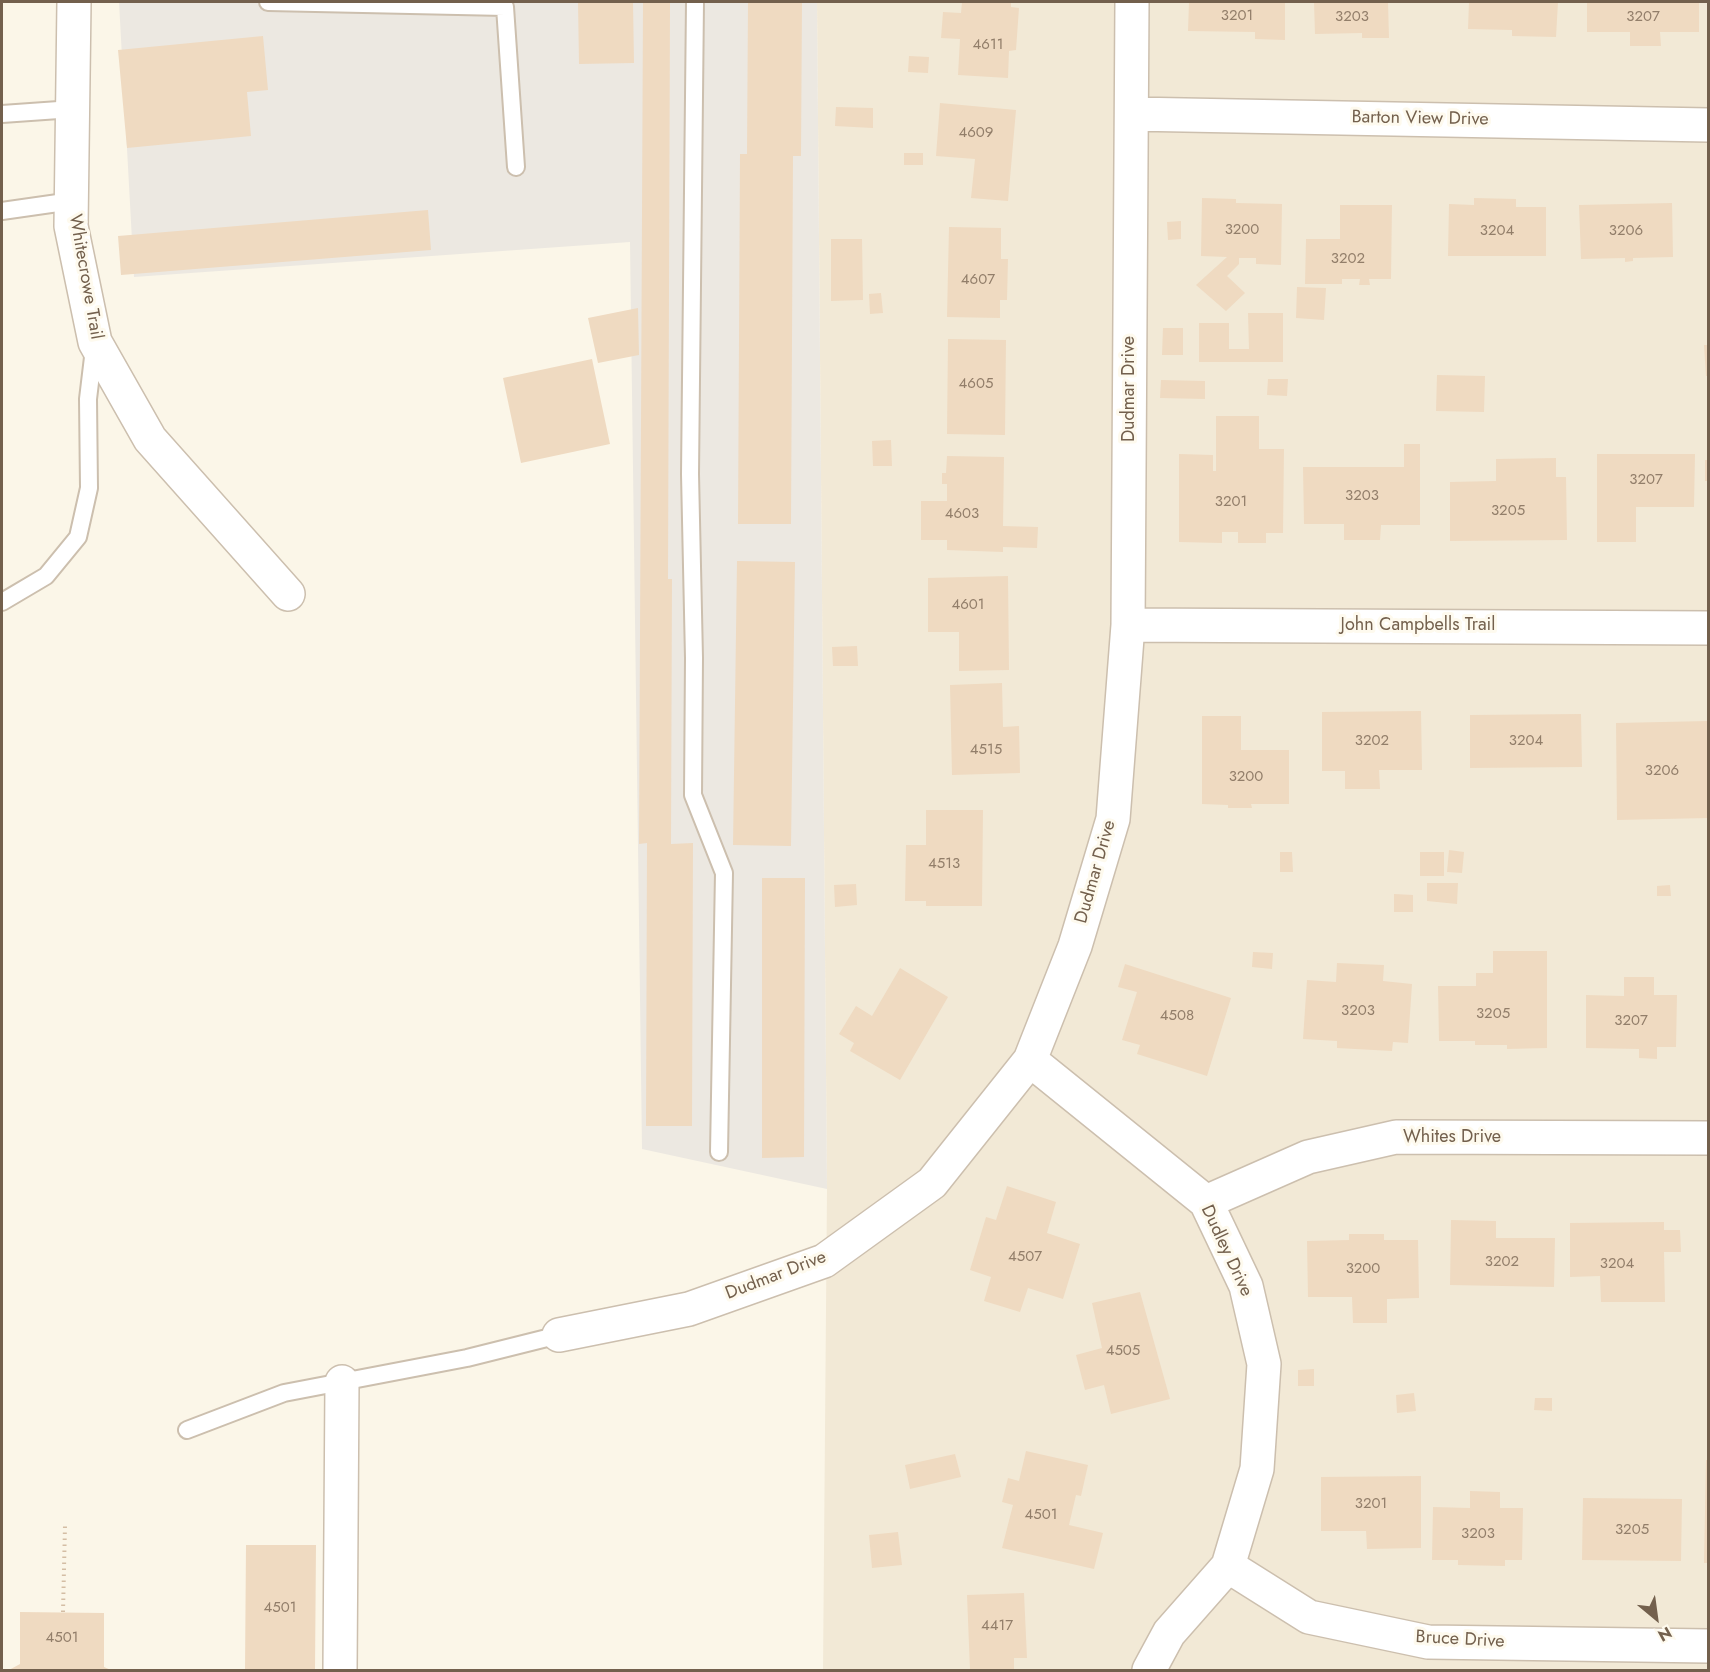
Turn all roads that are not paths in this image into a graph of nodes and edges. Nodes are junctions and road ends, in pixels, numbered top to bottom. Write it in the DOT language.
graph roads {
  1 [pos="74,2"];
  2 [pos="268,2"];
  3 [pos="695,2"];
  4 [pos="1132,2"];
  5 [pos="73,109"];
  6 [pos="2,114"];
  7 [pos="1132,114"];
  8 [pos="1708,125"];
  9 [pos="516,167"];
  10 [pos="72,201"];
  11 [pos="2,211"];
  12 [pos="95,342"];
  13 [pos="288,594"];
  14 [pos="2,602"];
  15 [pos="1128,625"];
  16 [pos="1708,628"];
  17 [pos="1030,1060"];
  18 [pos="1708,1138"];
  19 [pos="719,1152"];
  20 [pos="1206,1202"];
  21 [pos="559,1335"];
  22 [pos="342,1382"];
  23 [pos="187,1430"];
  24 [pos="1228,1566"];
  25 [pos="1708,1646"];
  26 [pos="340,1671"];
  27 [pos="1149,1671"];
  1 -- 5 [label="street, Whitecrowe Trail"];
  2 -- 9 [label="lane"];
  3 -- 19 [label="lane"];
  4 -- 7 [label="street, Dudmar Drive"];
  5 -- 6 [label="lane"];
  5 -- 10 [label="street, Whitecrowe Trail"];
  7 -- 8 [label="street, Barton View Drive"];
  7 -- 15 [label="street, Dudmar Drive"];
  10 -- 11 [label="lane"];
  10 -- 12 [label="street, Whitecrowe Trail"];
  12 -- 13 [label="street, Whitecrowe Trail"];
  12 -- 14 [label="lane"];
  15 -- 16 [label="street, John Campbells Trail"];
  15 -- 17 [label="street, Dudmar Drive"];
  17 -- 20 [label="street, Dudley Drive"];
  17 -- 21 [label="street, Dudmar Drive"];
  18 -- 20 [label="street, Whites Drive"];
  20 -- 24 [label="street, Dudley Drive"];
  21 -- 22 [label="lane"];
  22 -- 23 [label="lane"];
  22 -- 26 [label="street"];
  24 -- 25 [label="street, Bruce Drive"];
  24 -- 27 [label="street, Dudley Drive"];
}
